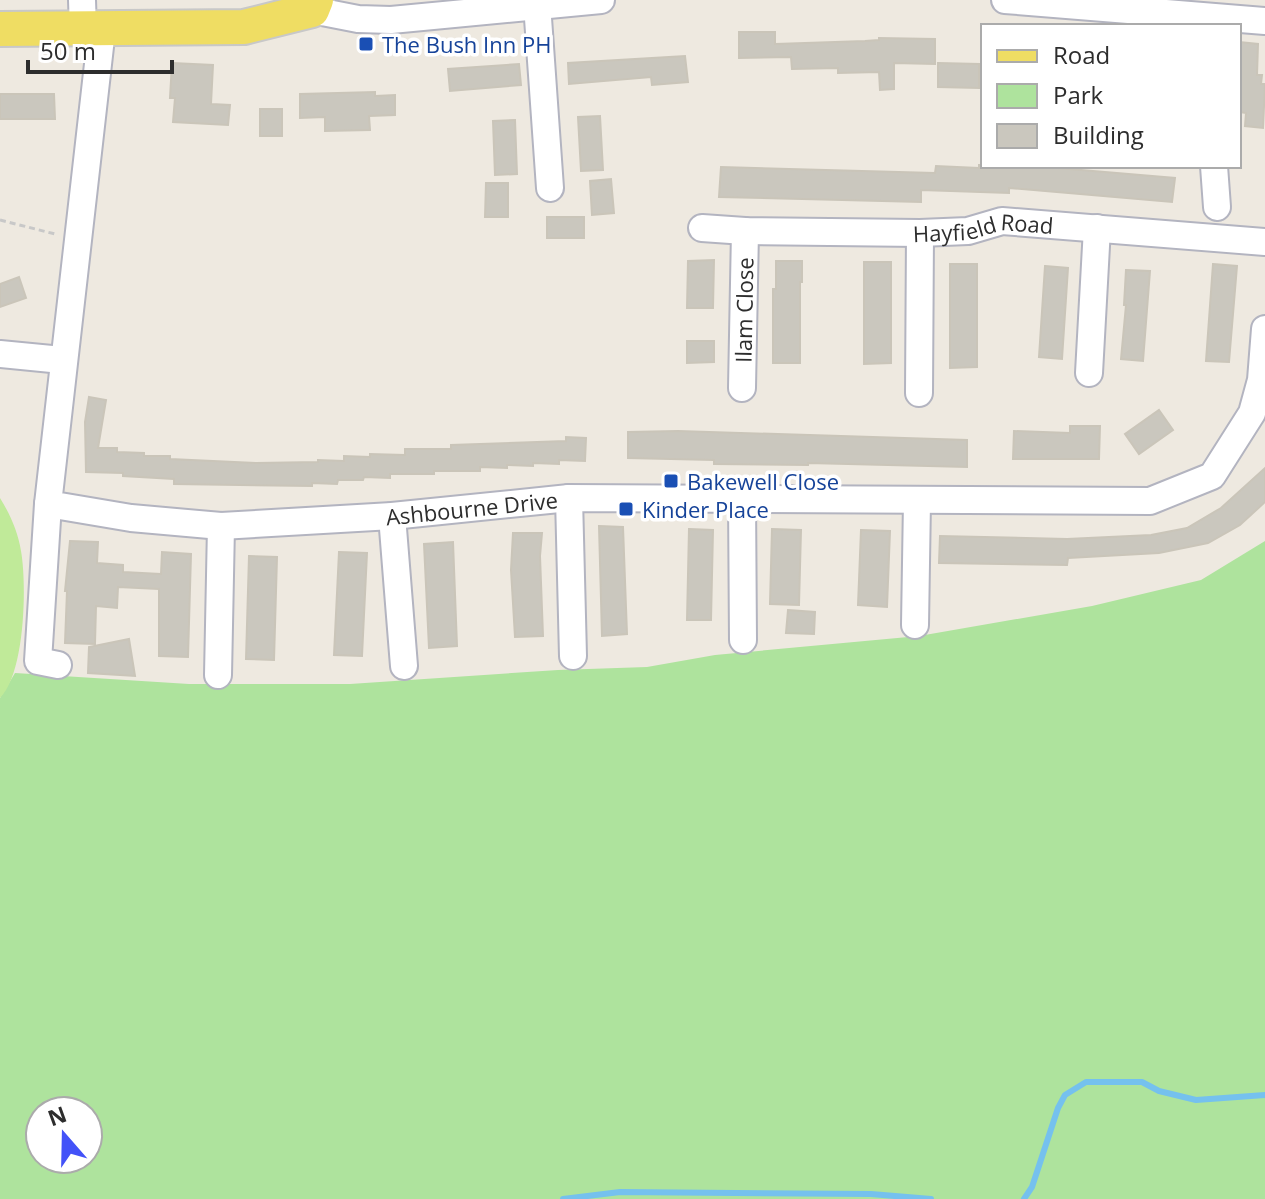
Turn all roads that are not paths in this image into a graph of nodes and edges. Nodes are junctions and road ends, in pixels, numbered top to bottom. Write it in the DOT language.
graph roads {
  1 [pos="601,0"];
  2 [pos="1005,0"];
  3 [pos="537,4"];
  4 [pos="314,5"];
  5 [pos="444,7"];
  6 [pos="89,20"];
  7 [pos="1193,21"];
  8 [pos="1265,21"];
  9 [pos="0,29"];
  10 [pos="1214,168"];
  11 [pos="550,188"];
  12 [pos="1217,207"];
  13 [pos="702,228"];
  14 [pos="1097,228"];
  15 [pos="745,231"];
  16 [pos="920,233"];
  17 [pos="1265,242"];
  18 [pos="1265,329"];
  19 [pos="0,354"];
  20 [pos="62,360"];
  21 [pos="1089,373"];
  22 [pos="742,388"];
  23 [pos="919,393"];
  24 [pos="569,498"];
  25 [pos="742,498"];
  26 [pos="917,501"];
  27 [pos="48,504"];
  28 [pos="392,516"];
  29 [pos="221,526"];
  30 [pos="915,625"];
  31 [pos="743,640"];
  32 [pos="573,656"];
  33 [pos="58,665"];
  34 [pos="404,666"];
  35 [pos="218,675"];
  1 -- 3 [label="street"];
  2 -- 7 [label="street"];
  3 -- 5 [label="street"];
  3 -- 11 [label="street"];
  4 -- 5 [label="street"];
  4 -- 6 [label="main road"];
  6 -- 9 [label="main road"];
  6 -- 20 [label="street"];
  7 -- 8 [label="street"];
  10 -- 12 [label="street"];
  13 -- 15 [label="street, Hayfield Road"];
  14 -- 16 [label="street, Hayfield Road"];
  14 -- 17 [label="street, Hayfield Road"];
  14 -- 21 [label="street"];
  15 -- 16 [label="street, Hayfield Road"];
  15 -- 22 [label="street, Ilam Close"];
  16 -- 23 [label="street"];
  18 -- 26 [label="street, Ashbourne Drive"];
  19 -- 20 [label="street"];
  20 -- 27 [label="street"];
  24 -- 25 [label="street, Ashbourne Drive"];
  24 -- 28 [label="street, Ashbourne Drive"];
  24 -- 32 [label="street"];
  25 -- 26 [label="street, Ashbourne Drive"];
  25 -- 31 [label="street"];
  26 -- 30 [label="street"];
  27 -- 29 [label="street, Ashbourne Drive"];
  27 -- 33 [label="street"];
  28 -- 29 [label="street, Ashbourne Drive"];
  28 -- 34 [label="street"];
  29 -- 35 [label="street"];
}
